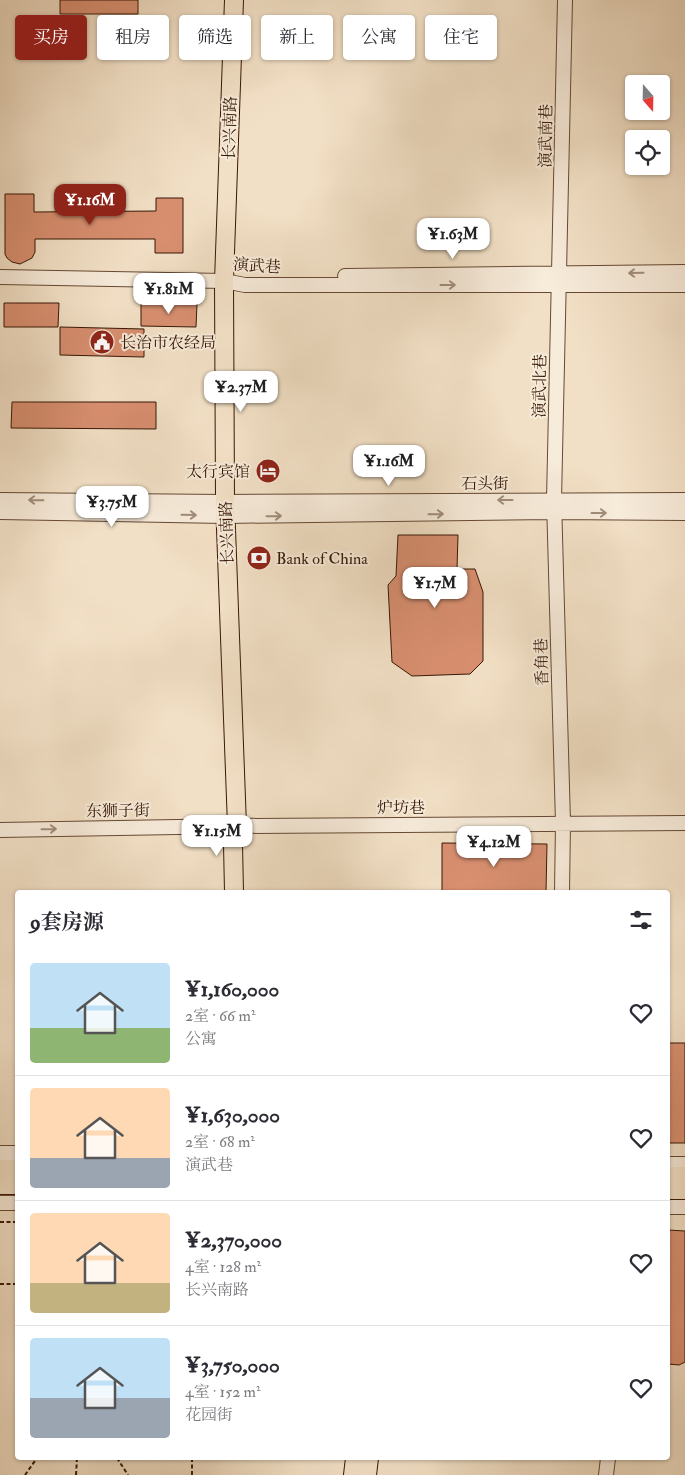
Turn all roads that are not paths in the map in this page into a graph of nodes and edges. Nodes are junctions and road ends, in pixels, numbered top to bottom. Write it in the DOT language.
graph roads {
  1 [pos="234,0"];
  2 [pos="566,0"];
  3 [pos="685,272"];
  4 [pos="0,277"];
  5 [pos="559,279"];
  6 [pos="224,281"];
  7 [pos="685,285"];
  8 [pos="0,500"];
  9 [pos="685,500"];
  10 [pos="554,506"];
  11 [pos="225,509"];
  12 [pos="0,512"];
  13 [pos="685,513"];
  14 [pos="563,823"];
  15 [pos="685,823"];
  16 [pos="237,826"];
  17 [pos="0,830"];
  18 [pos="234,890"];
  19 [pos="246,890"];
  20 [pos="562,890"];
  21 [pos="0,1152"];
  22 [pos="15,1153"];
  23 [pos="670,1164"];
  24 [pos="685,1164"];
  25 [pos="0,1169"];
  26 [pos="15,1169"];
  27 [pos="670,1176"];
  28 [pos="685,1176"];
  29 [pos="0,1185"];
  30 [pos="15,1185"];
  31 [pos="670,1190"];
  32 [pos="685,1190"];
  33 [pos="0,1203"];
  34 [pos="15,1203"];
  35 [pos="670,1207"];
  36 [pos="685,1207"];
  37 [pos="355,1460"];
  38 [pos="369,1460"];
  39 [pos="608,1460"];
  40 [pos="353,1475"];
  41 [pos="367,1475"];
  42 [pos="606,1475"];
  1 -- 6 [label="main road, 长兴南路"];
  2 -- 5 [label="street, 演武南巷"];
  3 -- 5 [label="street, 演武巷, one-way"];
  4 -- 6 [label="street, 演武巷"];
  5 -- 6 [label="street, 演武巷"];
  5 -- 7 [label="street, 演武巷"];
  5 -- 10 [label="street, 演武北巷"];
  6 -- 11 [label="main road, 长兴南路"];
  11 -- 8 [label="street, one-way"];
  9 -- 10 [label="street, 石头街"];
  10 -- 11 [label="street, 石头街"];
  10 -- 13 [label="street, 石头街, one-way"];
  10 -- 14 [label="street, 香角巷"];
  12 -- 11 [label="street, one-way"];
  11 -- 16 [label="main road, 长兴南路"];
  14 -- 15 [label="street, 炉坊巷"];
  14 -- 16 [label="street, 炉坊巷"];
  14 -- 20 [label="street, 香角巷"];
  17 -- 16 [label="street, 东狮子街, one-way"];
  16 -- 18 [label="main road, 长兴南路"];
  16 -- 19 [label="main road, 长兴南路"];
  21 -- 22 [label="street"];
  23 -- 24 [label="street"];
  25 -- 26 [label="main road"];
  27 -- 28 [label="main road"];
  29 -- 30 [label="main road"];
  31 -- 32 [label="main road"];
  33 -- 34 [label="street"];
  35 -- 36 [label="street"];
  37 -- 40 [label="main road"];
  38 -- 41 [label="main road"];
  39 -- 42 [label="street"];
}
